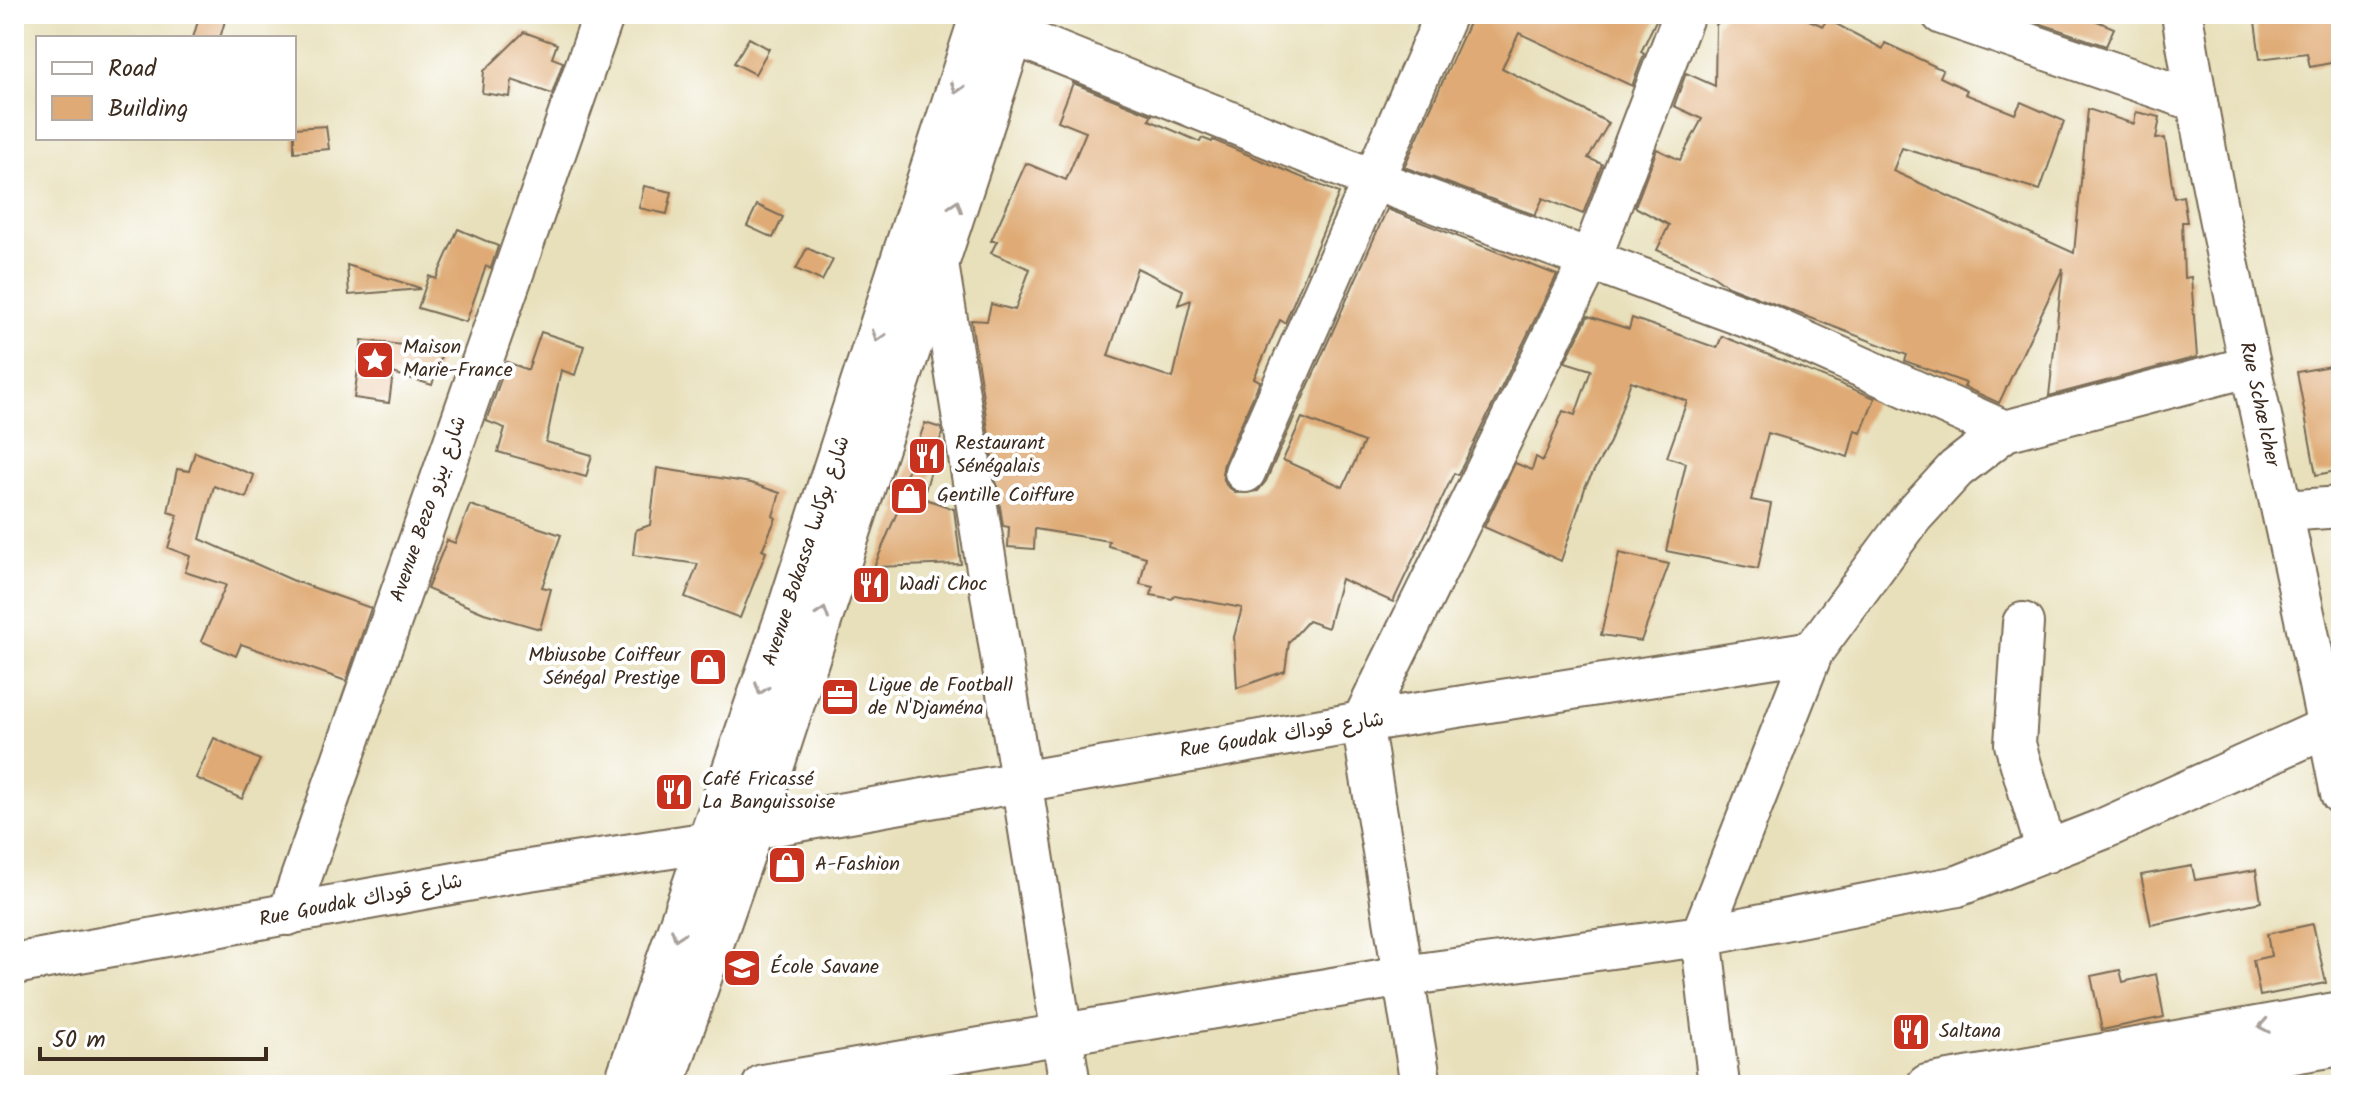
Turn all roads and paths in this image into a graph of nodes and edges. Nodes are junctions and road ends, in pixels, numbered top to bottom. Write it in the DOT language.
graph roads {
  1 [pos="604,14"];
  2 [pos="1446,14"];
  3 [pos="1684,14"];
  4 [pos="1942,14"];
  5 [pos="2182,14"];
  6 [pos="991,19"];
  7 [pos="2196,101"];
  8 [pos="1374,180"];
  9 [pos="1591,258"];
  10 [pos="937,262"];
  11 [pos="2248,367"];
  12 [pos="2005,431"];
  13 [pos="1245,472"];
  14 [pos="2341,507"];
  15 [pos="2284,511"];
  16 [pos="2023,623"];
  17 [pos="1813,651"];
  18 [pos="1362,722"];
  19 [pos="2335,727"];
  20 [pos="1022,779"];
  21 [pos="2341,794"];
  22 [pos="753,829"];
  23 [pos="709,842"];
  24 [pos="2047,852"];
  25 [pos="288,915"];
  26 [pos="1701,936"];
  27 [pos="14,964"];
  28 [pos="1403,976"];
  29 [pos="2341,1012"];
  30 [pos="1062,1035"];
  31 [pos="2341,1045"];
  32 [pos="624,1085"];
  33 [pos="664,1085"];
  34 [pos="763,1085"];
  35 [pos="1070,1085"];
  36 [pos="1421,1085"];
  37 [pos="1719,1085"];
  38 [pos="1927,1085"];
  39 [pos="2103,1085"];
  1 -- 25 [label="street, Avenue Bezo شارع بيزو"];
  2 -- 8 [label="street"];
  3 -- 9 [label="street"];
  4 -- 7 [label="street"];
  5 -- 7 [label="street, Rue Schœlcher"];
  6 -- 8 [label="street"];
  10 -- 6 [label="street, Avenue Bokassa شارع بوكاسا, one-way"];
  6 -- 23 [label="street, Avenue Bokassa شارع بوكاسا, one-way"];
  7 -- 11 [label="street, Rue Schœlcher"];
  8 -- 9 [label="street"];
  8 -- 13 [label="street"];
  9 -- 12 [label="street"];
  9 -- 18 [label="street"];
  10 -- 20 [label="street"];
  22 -- 10 [label="street, Avenue Bokassa شارع بوكاسا, one-way"];
  11 -- 12 [label="street"];
  11 -- 15 [label="street, Rue Schœlcher"];
  12 -- 17 [label="street"];
  14 -- 15 [label="street"];
  15 -- 19 [label="street, Rue Schœlcher"];
  16 -- 24 [label="street"];
  17 -- 18 [label="street, Rue Goudak شارع قوداك"];
  17 -- 26 [label="street"];
  18 -- 20 [label="street, Rue Goudak شارع قوداك"];
  18 -- 28 [label="street"];
  19 -- 21 [label="street, Rue Schœlcher"];
  19 -- 24 [label="street"];
  20 -- 22 [label="street, Rue Goudak شارع قوداك"];
  20 -- 30 [label="street"];
  22 -- 33 [label="street, Avenue Bokassa شارع بوكاسا"];
  23 -- 25 [label="street, Rue Goudak شارع قوداك"];
  23 -- 32 [label="street, Avenue Bokassa شارع بوكاسا, one-way"];
  24 -- 26 [label="street"];
  25 -- 27 [label="street, Rue Goudak شارع قوداك"];
  26 -- 28 [label="street"];
  26 -- 37 [label="street"];
  28 -- 30 [label="street"];
  28 -- 36 [label="street"];
  29 -- 38 [label="street, one-way"];
  30 -- 34 [label="street"];
  30 -- 35 [label="street"];
  31 -- 39 [label="street"];
}
